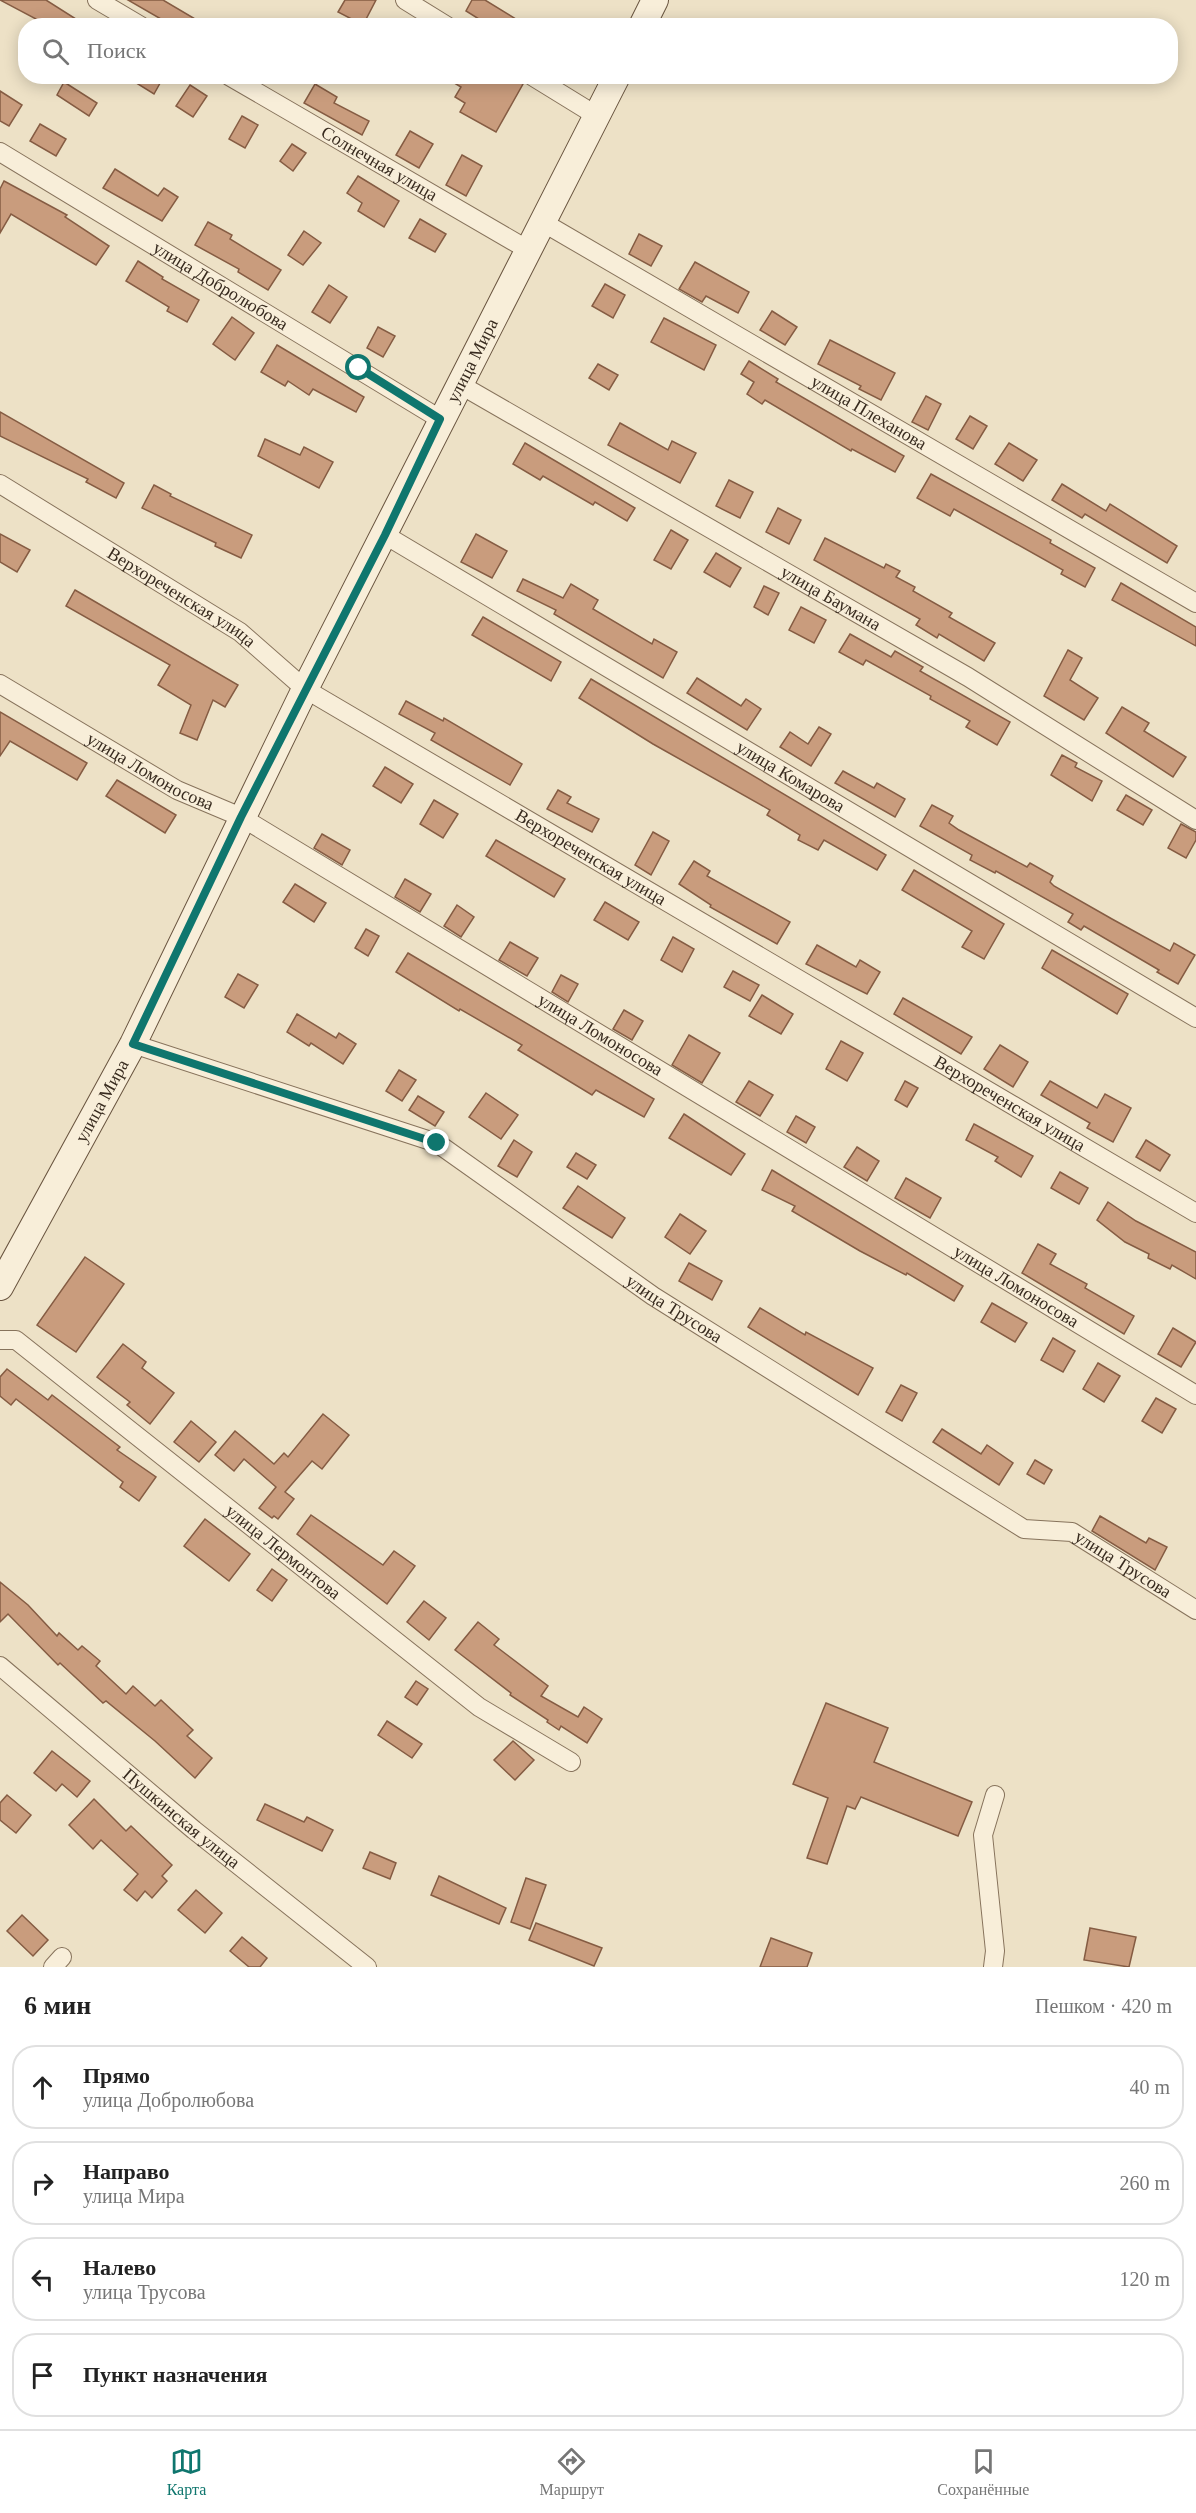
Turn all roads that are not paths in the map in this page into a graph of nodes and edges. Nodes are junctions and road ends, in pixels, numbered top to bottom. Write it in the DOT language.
graph roads {
  1 [pos="97,0"];
  2 [pos="405,0"];
  3 [pos="655,0"];
  4 [pos="127,18"];
  5 [pos="434,18"];
  6 [pos="646,18"];
  7 [pos="243,84"];
  8 [pos="545,84"];
  9 [pos="613,84"];
  10 [pos="597,116"];
  11 [pos="0,152"];
  12 [pos="544,223"];
  13 [pos="530,251"];
  14 [pos="459,384"];
  15 [pos="440,419"];
  16 [pos="0,484"];
  17 [pos="385,535"];
  18 [pos="1196,603"];
  19 [pos="0,684"];
  20 [pos="305,689"];
  21 [pos="241,817"];
  22 [pos="1196,820"];
  23 [pos="1196,1018"];
  24 [pos="133,1044"];
  25 [pos="1196,1213"];
  26 [pos="0,1287"];
  27 [pos="0,1340"];
  28 [pos="1196,1395"];
  29 [pos="1196,1610"];
  30 [pos="0,1666"];
  31 [pos="571,1762"];
  32 [pos="995,1795"];
  33 [pos="367,1967"];
  34 [pos="993,1967"];
  1 -- 4 [label="street"];
  2 -- 5 [label="street"];
  3 -- 6 [label="street"];
  7 -- 13 [label="street, Солнечная улица"];
  8 -- 10 [label="street"];
  9 -- 10 [label="street, улица Мира"];
  10 -- 12 [label="street, улица Мира"];
  11 -- 15 [label="street, улица Добролюбова"];
  12 -- 13 [label="street, улица Мира"];
  12 -- 18 [label="street, улица Плеханова"];
  13 -- 14 [label="street, улица Мира"];
  14 -- 15 [label="street, улица Мира"];
  14 -- 22 [label="street, улица Баумана"];
  15 -- 17 [label="street, улица Мира"];
  16 -- 20 [label="street, Верхореченская улица"];
  17 -- 20 [label="street, улица Мира"];
  17 -- 23 [label="street, улица Комарова"];
  19 -- 21 [label="street, улица Ломоносова"];
  20 -- 21 [label="street, улица Мира"];
  20 -- 25 [label="street, Верхореченская улица"];
  21 -- 24 [label="street, улица Мира"];
  21 -- 28 [label="street, улица Ломоносова"];
  24 -- 26 [label="street, улица Мира"];
  24 -- 29 [label="street, улица Трусова"];
  27 -- 31 [label="street, улица Лермонтова"];
  30 -- 33 [label="street, Пушкинская улица"];
  32 -- 34 [label="street"];
}
